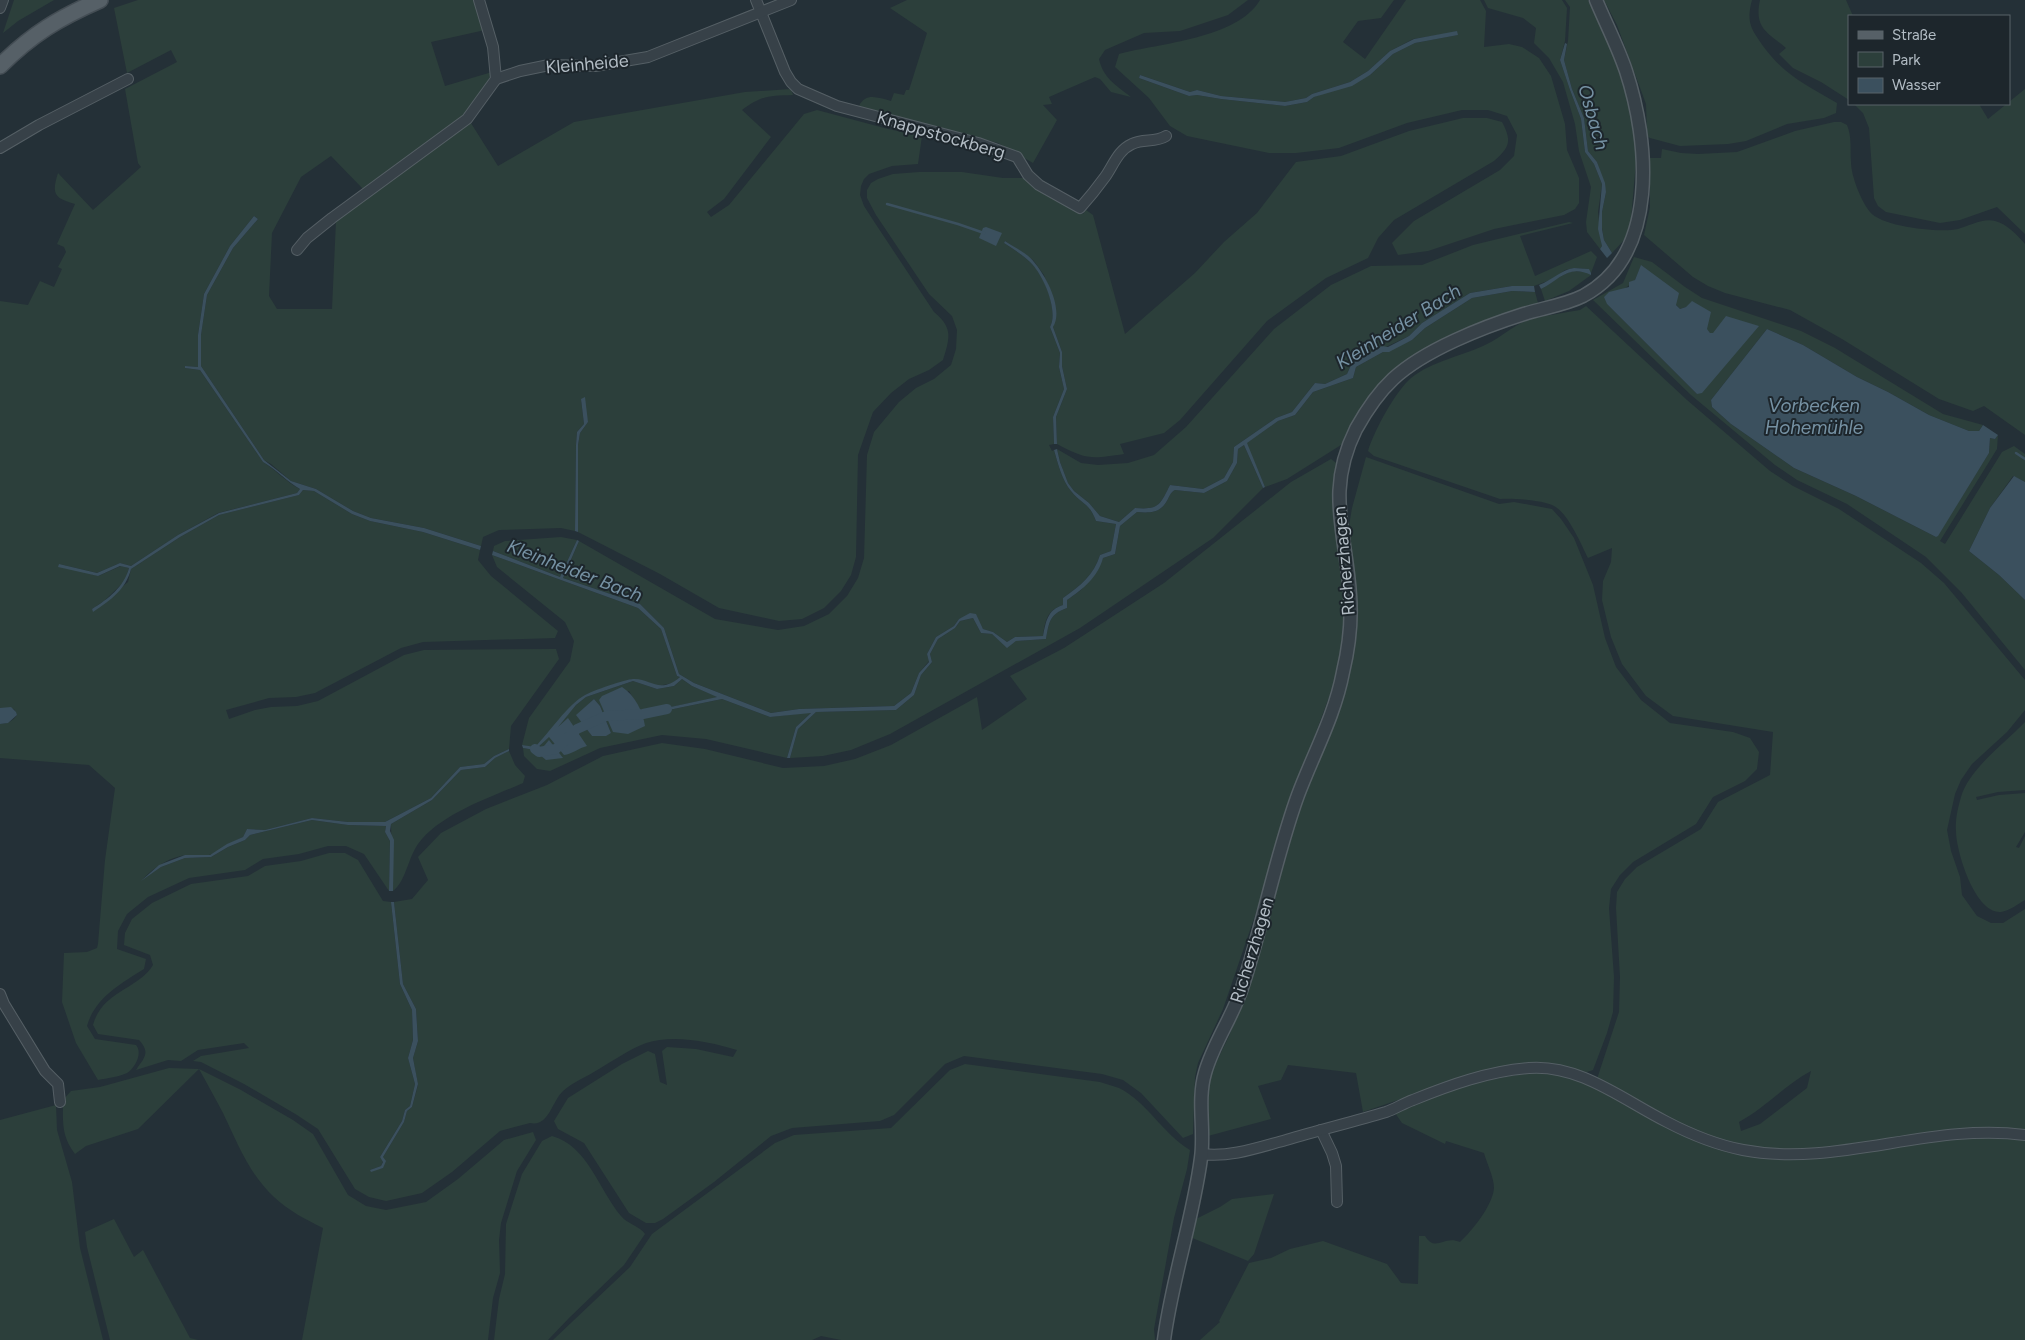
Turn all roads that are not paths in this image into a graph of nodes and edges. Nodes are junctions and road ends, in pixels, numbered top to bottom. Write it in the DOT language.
graph roads {
  1 [pos="3,0"];
  2 [pos="100,0"];
  3 [pos="479,0"];
  4 [pos="756,0"];
  5 [pos="791,0"];
  6 [pos="1596,0"];
  7 [pos="0,8"];
  8 [pos="760,12"];
  9 [pos="0,66"];
  10 [pos="128,79"];
  11 [pos="496,79"];
  12 [pos="1166,136"];
  13 [pos="0,148"];
  14 [pos="297,250"];
  15 [pos="0,994"];
  16 [pos="60,1102"];
  17 [pos="1320,1130"];
  18 [pos="2025,1135"];
  19 [pos="1202,1154"];
  20 [pos="1337,1202"];
  21 [pos="1164,1340"];
  1 -- 7 [label="street"];
  2 -- 9 [label="main road"];
  3 -- 11 [label="street"];
  4 -- 8 [label="street, Knappstockberg"];
  5 -- 8 [label="street, Kleinheide"];
  6 -- 19 [label="street, Richerzhagen"];
  8 -- 11 [label="street, Kleinheide"];
  8 -- 12 [label="street, Knappstockberg"];
  10 -- 13 [label="street"];
  11 -- 14 [label="street"];
  15 -- 16 [label="street"];
  17 -- 18 [label="street"];
  17 -- 19 [label="street"];
  17 -- 20 [label="street"];
  19 -- 21 [label="street, Richerzhagen"];
}
